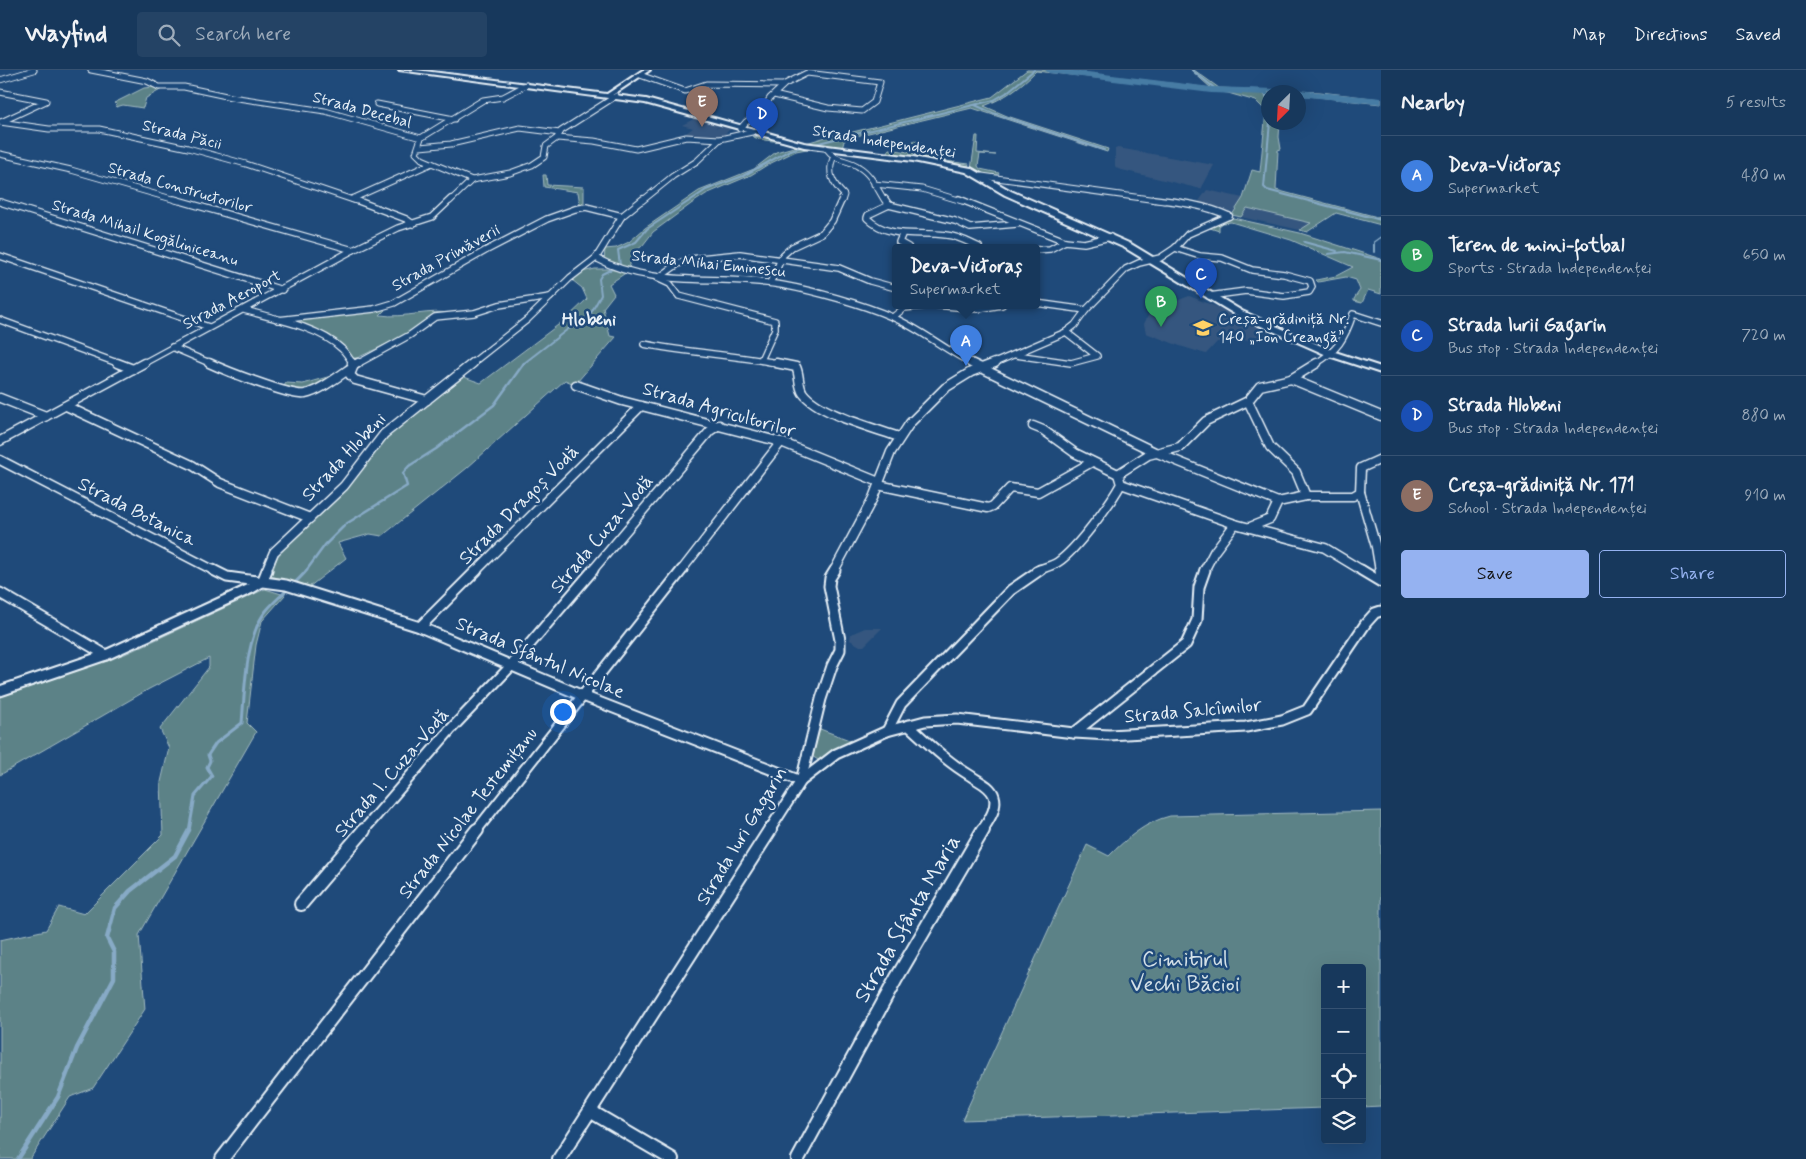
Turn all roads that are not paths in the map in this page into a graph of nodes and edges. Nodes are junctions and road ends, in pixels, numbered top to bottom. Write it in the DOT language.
graph roads {
  1 [pos="34,70"];
  2 [pos="92,70"];
  3 [pos="402,70"];
  4 [pos="647,70"];
  5 [pos="640,75"];
  6 [pos="0,80"];
  7 [pos="526,85"];
  8 [pos="783,85"];
  9 [pos="0,92"];
  10 [pos="774,95"];
  11 [pos="612,96"];
  12 [pos="377,104"];
  13 [pos="454,119"];
  14 [pos="0,122"];
  15 [pos="740,129"];
  16 [pos="752,132"];
  17 [pos="558,135"];
  18 [pos="421,138"];
  19 [pos="720,139"];
  20 [pos="420,148"];
  21 [pos="826,148"];
  22 [pos="0,154"];
  23 [pos="833,158"];
  24 [pos="430,164"];
  25 [pos="982,176"];
  26 [pos="472,180"];
  27 [pos="874,184"];
  28 [pos="352,198"];
  29 [pos="0,202"];
  30 [pos="889,205"];
  31 [pos="622,216"];
  32 [pos="413,224"];
  33 [pos="1019,224"];
  34 [pos="970,228"];
  35 [pos="902,235"];
  36 [pos="1110,237"];
  37 [pos="962,239"];
  38 [pos="1065,241"];
  39 [pos="903,244"];
  40 [pos="973,244"];
  41 [pos="1175,248"];
  42 [pos="353,250"];
  43 [pos="1040,250"];
  44 [pos="0,256"];
  45 [pos="596,258"];
  46 [pos="780,260"];
  47 [pos="1153,261"];
  48 [pos="611,267"];
  49 [pos="579,271"];
  50 [pos="650,275"];
  51 [pos="661,276"];
  52 [pos="673,277"];
  53 [pos="770,283"];
  54 [pos="670,284"];
  55 [pos="892,287"];
  56 [pos="282,290"];
  57 [pos="1209,296"];
  58 [pos="550,297"];
  59 [pos="1040,304"];
  60 [pos="900,309"];
  61 [pos="244,310"];
  62 [pos="1086,310"];
  63 [pos="893,317"];
  64 [pos="0,320"];
  65 [pos="278,320"];
  66 [pos="1381,322"];
  67 [pos="209,327"];
  68 [pos="1066,332"];
  69 [pos="644,344"];
  70 [pos="172,347"];
  71 [pos="1332,354"];
  72 [pos="1015,355"];
  73 [pos="761,360"];
  74 [pos="354,365"];
  75 [pos="984,368"];
  76 [pos="133,369"];
  77 [pos="1381,370"];
  78 [pos="1291,379"];
  79 [pos="576,385"];
  80 [pos="0,398"];
  81 [pos="427,400"];
  82 [pos="1248,401"];
  83 [pos="66,406"];
  84 [pos="642,406"];
  85 [pos="46,416"];
  86 [pos="1381,416"];
  87 [pos="719,425"];
  88 [pos="1033,426"];
  89 [pos="899,437"];
  90 [pos="0,440"];
  91 [pos="781,442"];
  92 [pos="1157,453"];
  93 [pos="1381,459"];
  94 [pos="0,460"];
  95 [pos="1092,462"];
  96 [pos="1118,474"];
  97 [pos="879,484"];
  98 [pos="1121,484"];
  99 [pos="1360,492"];
  100 [pos="1306,496"];
  101 [pos="1278,502"];
  102 [pos="310,518"];
  103 [pos="1270,519"];
  104 [pos="1236,524"];
  105 [pos="1250,527"];
  106 [pos="1280,535"];
  107 [pos="1381,577"];
  108 [pos="262,582"];
  109 [pos="1381,582"];
  110 [pos="0,593"];
  111 [pos="1381,611"];
  112 [pos="420,628"];
  113 [pos="106,655"];
  114 [pos="511,666"];
  115 [pos="0,691"];
  116 [pos="583,696"];
  117 [pos="908,726"];
  118 [pos="888,731"];
  119 [pos="1074,733"];
  120 [pos="800,781"];
  121 [pos="301,904"];
  122 [pos="590,1111"];
  123 [pos="222,1159"];
  124 [pos="559,1159"];
  125 [pos="672,1159"];
  126 [pos="798,1159"];
  1 -- 6 [label="street"];
  2 -- 18 [label="street, Strada Decebal"];
  3 -- 7 [label="main road, Strada Independenței"];
  4 -- 5 [label="street"];
  5 -- 8 [label="street"];
  5 -- 11 [label="street"];
  7 -- 11 [label="main road, Strada Independenței"];
  7 -- 13 [label="street, Strada Decebal"];
  8 -- 10 [label="street"];
  8 -- 10 [label="street"];
  9 -- 14 [label="street, Strada Păcii"];
  10 -- 15 [label="street"];
  11 -- 15 [label="main road, Strada Independenței"];
  11 -- 17 [label="street"];
  12 -- 13 [label="street, Strada Decebal"];
  13 -- 18 [label="street, Strada Decebal"];
  14 -- 28 [label="street, Strada Păcii"];
  15 -- 16 [label="main road, Strada Independenței"];
  16 -- 19 [label="street"];
  16 -- 21 [label="main road, Strada Independenței"];
  17 -- 19 [label="street"];
  17 -- 20 [label="street, Strada Decebal"];
  17 -- 26 [label="street"];
  18 -- 20 [label="street, Strada Decebal"];
  19 -- 31 [label="street, Strada Hlobeni"];
  20 -- 24 [label="street"];
  21 -- 23 [label="street"];
  21 -- 25 [label="main road, Strada Independenței"];
  22 -- 42 [label="street, Strada Constructorilor"];
  23 -- 27 [label="street"];
  23 -- 46 [label="street"];
  24 -- 26 [label="street"];
  24 -- 28 [label="street"];
  25 -- 36 [label="main road, Strada Independenței"];
  25 -- 41 [label="street, Strada Iuri Gagarin"];
  26 -- 32 [label="street, Strada Aeroport"];
  27 -- 30 [label="street"];
  27 -- 33 [label="street"];
  28 -- 32 [label="street, Strada Păcii"];
  29 -- 56 [label="street, Strada Mihail Kogăliniceanu"];
  30 -- 34 [label="street"];
  30 -- 35 [label="street"];
  31 -- 45 [label="street, Strada Hlobeni"];
  31 -- 65 [label="street, Strada Primăverii"];
  32 -- 42 [label="street, Strada Aeroport"];
  33 -- 34 [label="street"];
  33 -- 38 [label="street"];
  34 -- 37 [label="street"];
  35 -- 37 [label="street"];
  35 -- 39 [label="street"];
  36 -- 38 [label="street"];
  36 -- 47 [label="main road, Strada Independenței"];
  37 -- 40 [label="street"];
  38 -- 43 [label="street"];
  41 -- 47 [label="street, Strada Iuri Gagarin"];
  41 -- 57 [label="street"];
  42 -- 56 [label="street, Strada Aeroport"];
  44 -- 67 [label="street"];
  45 -- 48 [label="street, Strada Mihai Eminescu"];
  45 -- 49 [label="street, Strada Hlobeni"];
  46 -- 51 [label="street"];
  46 -- 53 [label="street"];
  46 -- 55 [label="street"];
  47 -- 57 [label="main road, Strada Independenței"];
  47 -- 62 [label="street, Strada Iuri Gagarin"];
  48 -- 49 [label="street, Strada Mihai Eminescu"];
  48 -- 50 [label="street, Strada Mihai Eminescu"];
  49 -- 58 [label="street, Strada Hlobeni"];
  50 -- 51 [label="street, Strada Mihai Eminescu"];
  50 -- 54 [label="street"];
  51 -- 52 [label="street, Strada Mihai Eminescu"];
  52 -- 53 [label="street, Strada Mihai Eminescu"];
  52 -- 54 [label="street"];
  53 -- 63 [label="street, Strada Mihai Eminescu"];
  54 -- 73 [label="street"];
  56 -- 61 [label="street, Strada Aeroport"];
  57 -- 71 [label="main road, Strada Independenței"];
  58 -- 74 [label="street"];
  58 -- 81 [label="street, Strada Hlobeni"];
  59 -- 62 [label="street"];
  60 -- 63 [label="street"];
  61 -- 65 [label="street, Strada Primăverii"];
  61 -- 67 [label="street, Strada Aeroport"];
  62 -- 68 [label="street, Strada Iuri Gagarin"];
  63 -- 75 [label="street, Strada Mihai Eminescu"];
  64 -- 76 [label="street"];
  65 -- 74 [label="street, Strada Primăverii"];
  66 -- 71 [label="street"];
  67 -- 70 [label="street, Strada Aeroport"];
  68 -- 72 [label="street, Strada Iuri Gagarin"];
  68 -- 72 [label="street"];
  69 -- 73 [label="street"];
  70 -- 74 [label="street"];
  70 -- 76 [label="street, Strada Aeroport"];
  71 -- 77 [label="main road, Strada Independenței"];
  71 -- 78 [label="street"];
  72 -- 75 [label="street, Strada Iuri Gagarin"];
  73 -- 89 [label="street"];
  74 -- 81 [label="street, Strada Primăverii"];
  75 -- 89 [label="street, Strada Iuri Gagarin"];
  75 -- 92 [label="street, Strada Mihai Eminescu"];
  76 -- 83 [label="street, Strada Aeroport"];
  78 -- 82 [label="street"];
  78 -- 86 [label="street"];
  79 -- 84 [label="street, Strada Agricultorilor"];
  80 -- 85 [label="street"];
  81 -- 102 [label="street, Strada Hlobeni"];
  82 -- 92 [label="street"];
  82 -- 100 [label="street"];
  83 -- 85 [label="street, Strada Aeroport"];
  83 -- 102 [label="street"];
  84 -- 87 [label="street, Strada Agricultorilor"];
  84 -- 112 [label="street, Strada Dragoș Vodă"];
  85 -- 90 [label="street, Strada Aeroport"];
  87 -- 91 [label="street, Strada Agricultorilor"];
  87 -- 114 [label="street, Strada Cuza-Vodă"];
  88 -- 95 [label="street"];
  89 -- 97 [label="street, Strada Iuri Gagarin"];
  91 -- 97 [label="street, Strada Agricultorilor"];
  91 -- 116 [label="street, Strada Nicolae Testemițanu"];
  92 -- 96 [label="street"];
  92 -- 101 [label="street, Strada Mihai Eminescu"];
  93 -- 99 [label="street"];
  94 -- 108 [label="street, Strada Botanica"];
  95 -- 96 [label="street"];
  95 -- 97 [label="street, Strada Agricultorilor"];
  96 -- 98 [label="street"];
  97 -- 120 [label="street, Strada Iuri Gagarin"];
  98 -- 104 [label="street"];
  98 -- 118 [label="street"];
  99 -- 100 [label="street"];
  99 -- 107 [label="street"];
  100 -- 101 [label="street"];
  101 -- 103 [label="street"];
  102 -- 108 [label="street, Strada Hlobeni"];
  103 -- 105 [label="street"];
  103 -- 106 [label="street"];
  104 -- 105 [label="street"];
  104 -- 119 [label="street"];
  105 -- 106 [label="street"];
  106 -- 109 [label="street"];
  108 -- 112 [label="street, Strada Sfântul Nicolae"];
  108 -- 113 [label="street"];
  110 -- 113 [label="street"];
  111 -- 119 [label="street, Strada Salcîmilor"];
  112 -- 114 [label="street, Strada Sfântul Nicolae"];
  113 -- 115 [label="street"];
  114 -- 116 [label="street, Strada Sfântul Nicolae"];
  114 -- 121 [label="street, Strada I. Cuza-Vodă"];
  116 -- 120 [label="street, Strada Sfântul Nicolae"];
  116 -- 123 [label="street, Strada Nicolae Testemițanu"];
  117 -- 118 [label="street"];
  117 -- 119 [label="street, Strada Salcîmilor"];
  117 -- 126 [label="street, Strada Sfânta Maria"];
  118 -- 120 [label="street"];
  120 -- 122 [label="street, Strada Iuri Gagarin"];
  122 -- 124 [label="street, Strada Iuri Gagarin"];
  122 -- 125 [label="street"];
}
